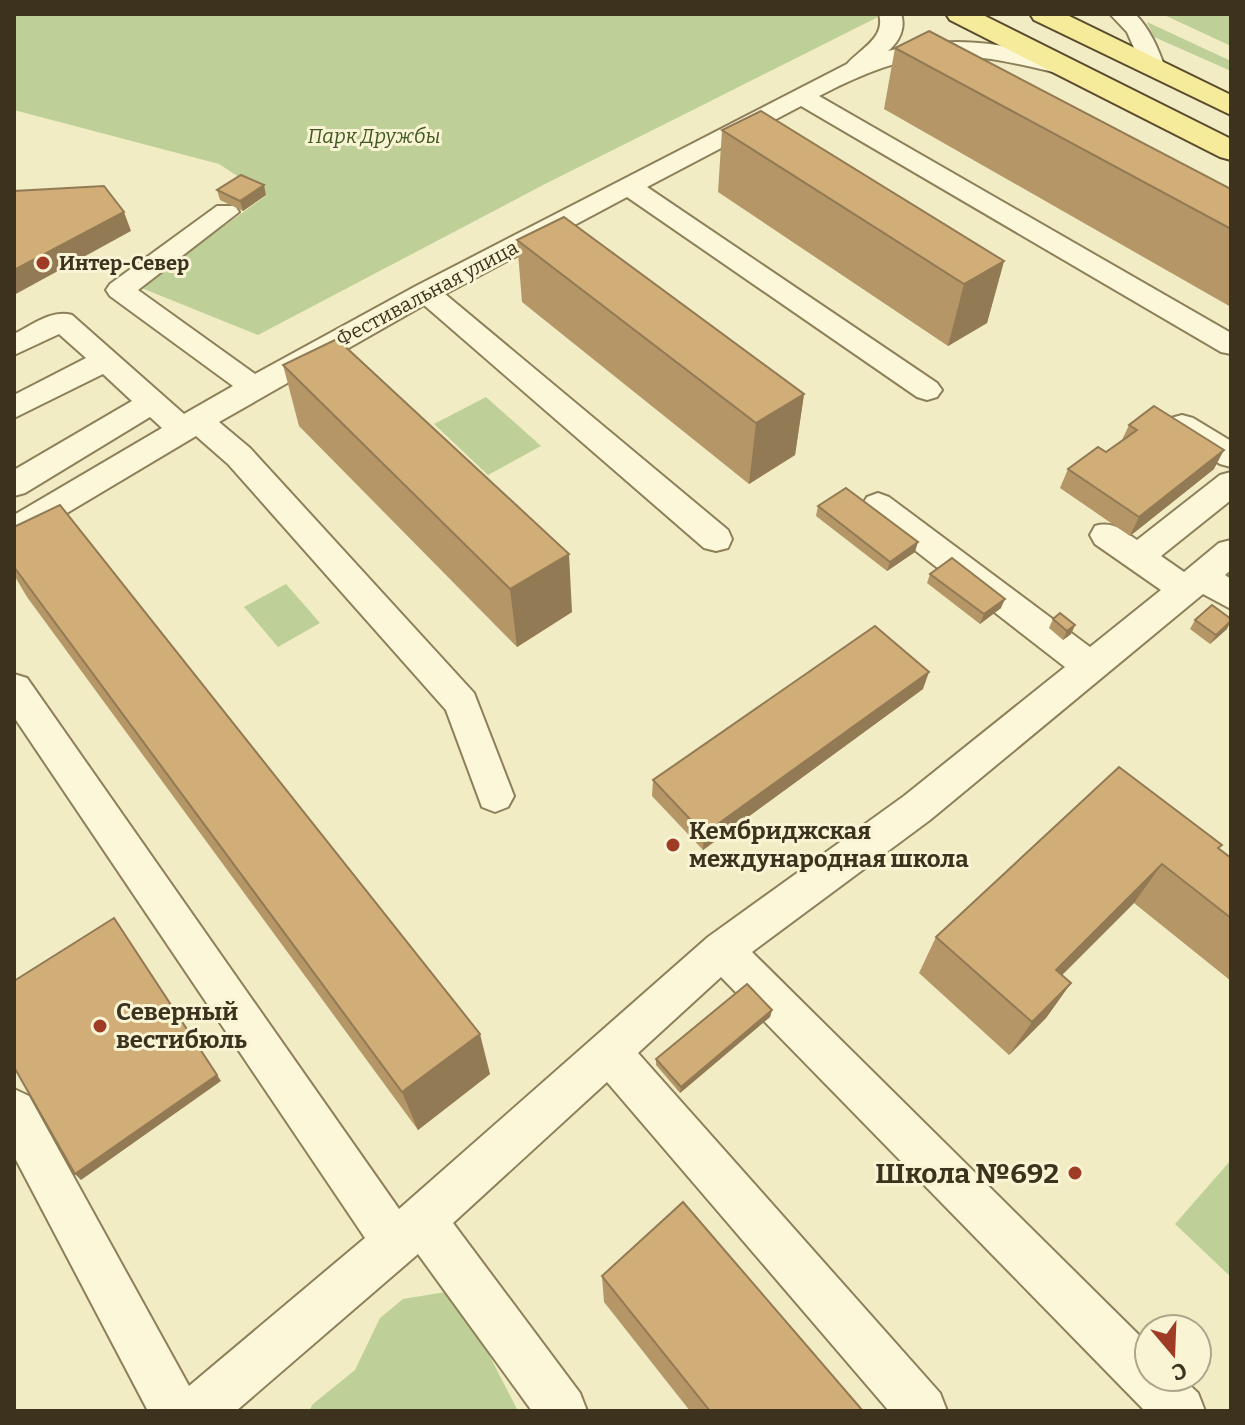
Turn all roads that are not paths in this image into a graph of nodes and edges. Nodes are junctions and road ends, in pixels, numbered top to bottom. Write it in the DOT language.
graph roads {
  1 [pos="890,14"];
  2 [pos="960,14"];
  3 [pos="1044,14"];
  4 [pos="1121,14"];
  5 [pos="1066,68"];
  6 [pos="1153,68"];
  7 [pos="849,71"];
  8 [pos="801,96"];
  9 [pos="1224,99"];
  10 [pos="1231,151"];
  11 [pos="628,186"];
  12 [pos="226,212"];
  13 [pos="426,292"];
  14 [pos="1231,345"];
  15 [pos="14,346"];
  16 [pos="107,359"];
  17 [pos="254,387"];
  18 [pos="927,390"];
  19 [pos="151,403"];
  20 [pos="14,408"];
  21 [pos="1154,408"];
  22 [pos="188,423"];
  23 [pos="1231,456"];
  24 [pos="1231,483"];
  25 [pos="14,485"];
  26 [pos="878,505"];
  27 [pos="14,530"];
  28 [pos="1106,535"];
  29 [pos="716,539"];
  30 [pos="1138,557"];
  31 [pos="1212,578"];
  32 [pos="1092,668"];
  33 [pos="14,688"];
  34 [pos="495,796"];
  35 [pos="722,950"];
  36 [pos="608,1051"];
  37 [pos="14,1111"];
  38 [pos="408,1232"];
  39 [pos="175,1411"];
  40 [pos="198,1411"];
  41 [pos="562,1411"];
  42 [pos="922,1411"];
  43 [pos="1180,1411"];
  1 -- 7 [label="street, Фестивальная улица"];
  2 -- 5 [label="main road"];
  3 -- 6 [label="main road"];
  4 -- 6 [label="street"];
  5 -- 7 [label="street, Фестивальная улица"];
  5 -- 10 [label="main road"];
  6 -- 9 [label="main road"];
  7 -- 8 [label="street, Фестивальная улица"];
  8 -- 11 [label="street, Фестивальная улица"];
  8 -- 14 [label="street"];
  11 -- 13 [label="street, Фестивальная улица"];
  11 -- 18 [label="street"];
  12 -- 17 [label="street"];
  13 -- 17 [label="street, Фестивальная улица"];
  13 -- 29 [label="street"];
  15 -- 16 [label="street"];
  16 -- 19 [label="street"];
  16 -- 20 [label="street"];
  17 -- 22 [label="street, Фестивальная улица"];
  19 -- 22 [label="street"];
  19 -- 25 [label="street"];
  21 -- 23 [label="street"];
  22 -- 27 [label="street, Фестивальная улица"];
  22 -- 34 [label="street"];
  24 -- 30 [label="street"];
  26 -- 32 [label="street"];
  28 -- 30 [label="street"];
  30 -- 31 [label="street"];
  31 -- 32 [label="street"];
  32 -- 35 [label="street"];
  33 -- 38 [label="street"];
  35 -- 36 [label="street"];
  35 -- 43 [label="street"];
  36 -- 38 [label="street"];
  36 -- 42 [label="street"];
  37 -- 39 [label="street"];
  38 -- 40 [label="street"];
  38 -- 41 [label="street"];
}
